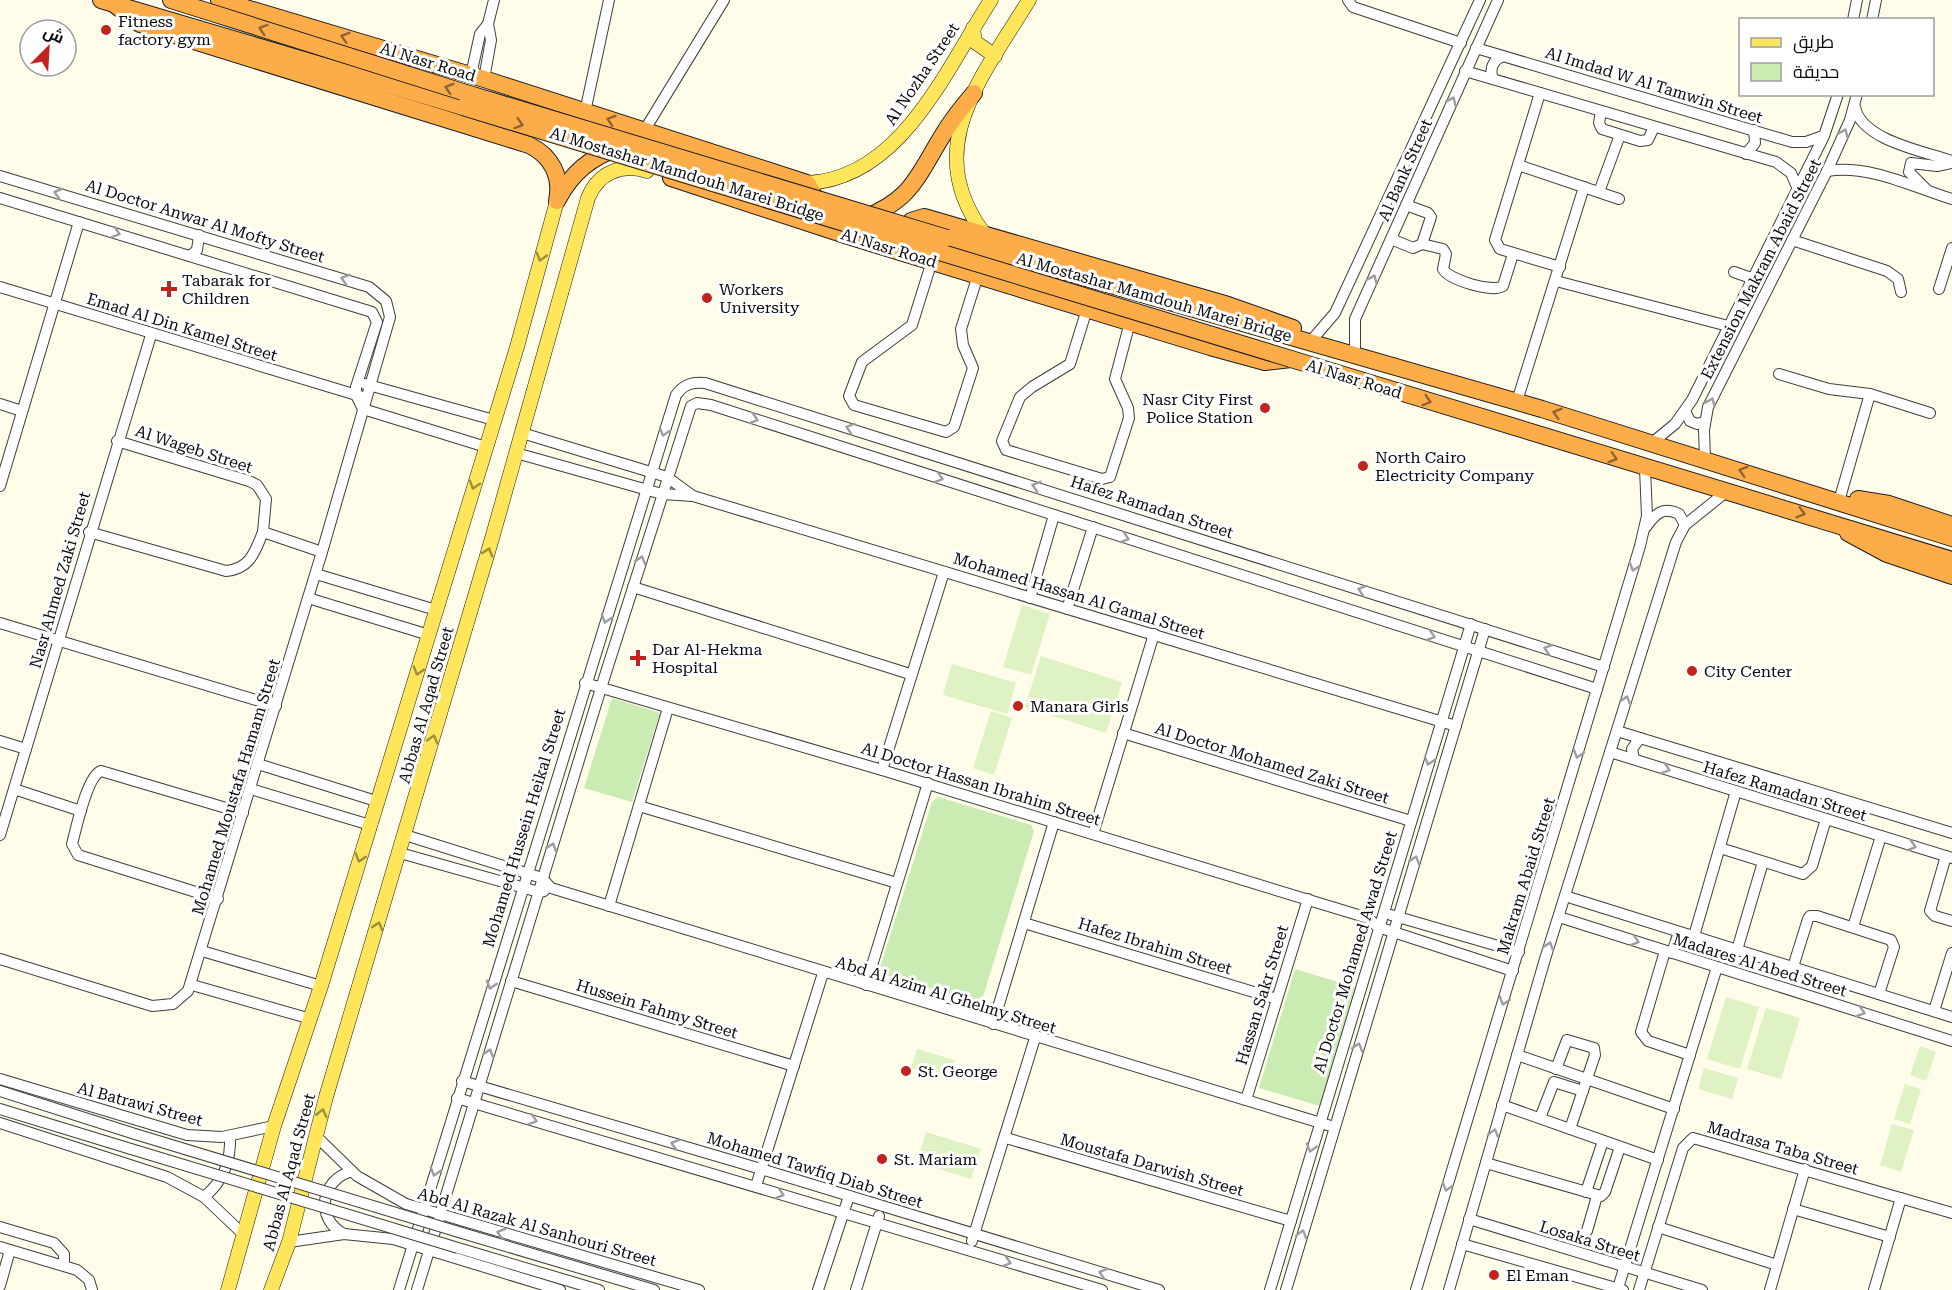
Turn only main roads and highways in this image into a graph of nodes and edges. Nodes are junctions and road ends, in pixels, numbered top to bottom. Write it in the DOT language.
graph roads {
  1 [pos="175,0"];
  2 [pos="219,0"];
  3 [pos="991,0"];
  4 [pos="1029,0"];
  5 [pos="108,2"];
  6 [pos="973,28"];
  7 [pos="995,56"];
  8 [pos="974,93"];
  9 [pos="532,94"];
  10 [pos="529,146"];
  11 [pos="692,148"];
  12 [pos="647,171"];
  13 [pos="807,183"];
  14 [pos="557,201"];
  15 [pos="795,219"];
  16 [pos="986,235"];
  17 [pos="909,254"];
  18 [pos="1308,341"];
  19 [pos="1291,359"];
  20 [pos="1839,501"];
  21 [pos="1836,523"];
  22 [pos="1952,525"];
  23 [pos="1952,538"];
  24 [pos="1952,560"];
  25 [pos="1952,576"];
  26 [pos="228,1290"];
  27 [pos="271,1290"];
  18 -- 1 [label="highway, Al Mostashar Mamdouh Marei Bridge, one-way, bridge"];
  9 -- 2 [label="highway, Al Nasr Road, one-way"];
  3 -- 6 [label="main road, Al Nozha Street"];
  4 -- 7 [label="main road"];
  5 -- 10 [label="highway"];
  5 -- 19 [label="highway, Al Mostashar Mamdouh Marei Bridge, one-way, bridge"];
  6 -- 7 [label="main road"];
  6 -- 13 [label="main road, Al Nozha Street"];
  7 -- 8 [label="main road"];
  8 -- 15 [label="highway"];
  8 -- 16 [label="main road"];
  9 -- 10 [label="highway"];
  11 -- 9 [label="highway, Al Nasr Road, one-way"];
  10 -- 14 [label="highway"];
  11 -- 13 [label="highway, Al Nasr Road"];
  11 -- 14 [label="highway"];
  12 -- 15 [label="highway, Al Nasr Road"];
  27 -- 12 [label="main road, Abbas Al Aqad Street, one-way"];
  13 -- 15 [label="highway"];
  14 -- 26 [label="main road, Abbas Al Aqad Street, one-way"];
  15 -- 17 [label="highway, Al Nasr Road"];
  16 -- 17 [label="highway, Al Nasr Road"];
  16 -- 18 [label="highway, Al Nasr Road"];
  17 -- 19 [label="highway, Al Nasr Road"];
  20 -- 18 [label="highway, Al Nasr Road, one-way"];
  19 -- 21 [label="highway, Al Nasr Road, one-way"];
  20 -- 22 [label="highway, Al Nasr Road"];
  20 -- 23 [label="highway"];
  21 -- 24 [label="highway"];
  21 -- 25 [label="highway, Al Nasr Road"];
}
